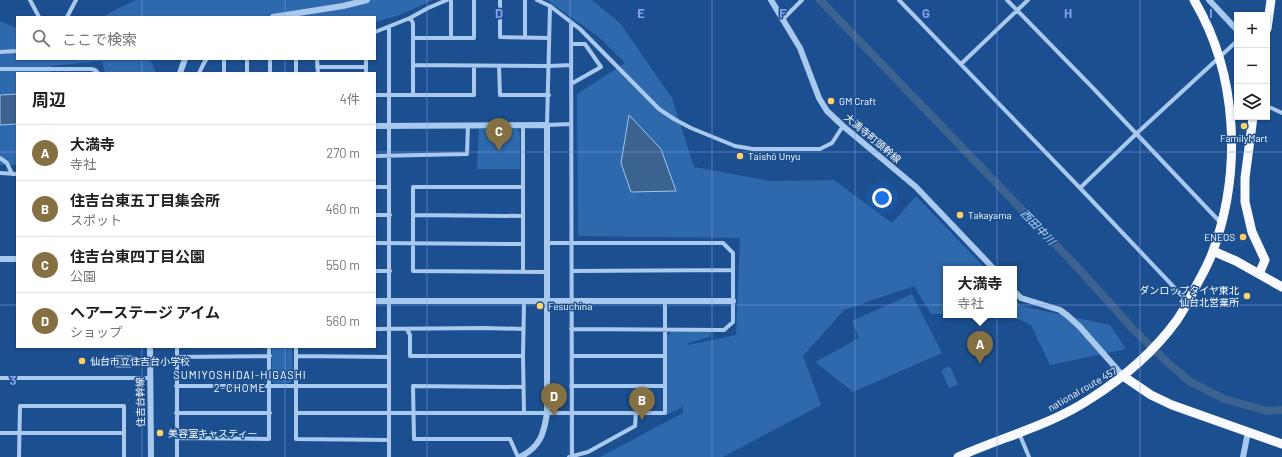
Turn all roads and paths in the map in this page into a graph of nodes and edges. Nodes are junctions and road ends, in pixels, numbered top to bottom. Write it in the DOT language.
graph roads {
  1 [pos="30,0"];
  2 [pos="76,0"];
  3 [pos="367,0"];
  4 [pos="447,0"];
  5 [pos="451,0"];
  6 [pos="474,0"];
  7 [pos="500,0"];
  8 [pos="525,0"];
  9 [pos="537,0"];
  10 [pos="771,0"];
  11 [pos="802,0"];
  12 [pos="899,0"];
  13 [pos="1007,0"];
  14 [pos="1028,0"];
  15 [pos="1208,0"];
  16 [pos="1271,0"];
  17 [pos="1196,1"];
  18 [pos="550,6"];
  19 [pos="1017,11"];
  20 [pos="1269,12"];
  21 [pos="38,16"];
  22 [pos="68,16"];
  23 [pos="279,16"];
  24 [pos="410,18"];
  25 [pos="783,19"];
  26 [pos="571,23"];
  27 [pos="1234,27"];
  28 [pos="389,28"];
  29 [pos="376,32"];
  30 [pos="414,38"];
  31 [pos="451,38"];
  32 [pos="525,38"];
  33 [pos="549,38"];
  34 [pos="571,44"];
  35 [pos="1234,44"];
  36 [pos="16,51"];
  37 [pos="0,52"];
  38 [pos="1218,58"];
  39 [pos="185,60"];
  40 [pos="206,60"];
  41 [pos="224,60"];
  42 [pos="247,60"];
  43 [pos="270,60"];
  44 [pos="296,60"];
  45 [pos="317,60"];
  46 [pos="366,60"];
  47 [pos="961,64"];
  48 [pos="413,65"];
  49 [pos="571,65"];
  50 [pos="317,66"];
  51 [pos="474,66"];
  52 [pos="499,66"];
  53 [pos="549,66"];
  54 [pos="366,67"];
  55 [pos="0,69"];
  56 [pos="97,72"];
  57 [pos="180,72"];
  58 [pos="200,72"];
  59 [pos="224,72"];
  60 [pos="247,72"];
  61 [pos="270,72"];
  62 [pos="296,72"];
  63 [pos="318,72"];
  64 [pos="366,72"];
  65 [pos="571,84"];
  66 [pos="376,94"];
  67 [pos="389,94"];
  68 [pos="413,94"];
  69 [pos="549,95"];
  70 [pos="1270,107"];
  71 [pos="1282,113"];
  72 [pos="1253,120"];
  73 [pos="571,124"];
  74 [pos="523,125"];
  75 [pos="547,125"];
  76 [pos="376,126"];
  77 [pos="389,126"];
  78 [pos="468,126"];
  79 [pos="843,126"];
  80 [pos="1136,134"];
  81 [pos="389,155"];
  82 [pos="376,156"];
  83 [pos="0,158"];
  84 [pos="0,173"];
  85 [pos="15,174"];
  86 [pos="376,187"];
  87 [pos="390,187"];
  88 [pos="523,187"];
  89 [pos="1080,188"];
  90 [pos="376,215"];
  91 [pos="390,215"];
  92 [pos="413,215"];
  93 [pos="523,216"];
  94 [pos="1221,223"];
  95 [pos="376,243"];
  96 [pos="390,243"];
  97 [pos="413,243"];
  98 [pos="548,243"];
  99 [pos="572,243"];
  100 [pos="523,244"];
  101 [pos="1213,251"];
  102 [pos="0,259"];
  103 [pos="16,259"];
  104 [pos="991,266"];
  105 [pos="733,270"];
  106 [pos="376,271"];
  107 [pos="390,271"];
  108 [pos="523,271"];
  109 [pos="572,271"];
  110 [pos="548,272"];
  111 [pos="1259,274"];
  112 [pos="1282,287"];
  113 [pos="1017,293"];
  114 [pos="376,301"];
  115 [pos="390,301"];
  116 [pos="524,301"];
  117 [pos="548,301"];
  118 [pos="571,301"];
  119 [pos="665,301"];
  120 [pos="733,301"];
  121 [pos="1188,302"];
  122 [pos="407,328"];
  123 [pos="376,329"];
  124 [pos="389,329"];
  125 [pos="523,329"];
  126 [pos="571,329"];
  127 [pos="665,329"];
  128 [pos="150,348"];
  129 [pos="177,348"];
  130 [pos="269,348"];
  131 [pos="296,348"];
  132 [pos="270,356"];
  133 [pos="296,356"];
  134 [pos="522,356"];
  135 [pos="572,356"];
  136 [pos="664,356"];
  137 [pos="177,357"];
  138 [pos="389,357"];
  139 [pos="1123,376"];
  140 [pos="0,378"];
  141 [pos="150,378"];
  142 [pos="295,385"];
  143 [pos="176,386"];
  144 [pos="270,386"];
  145 [pos="389,386"];
  146 [pos="571,386"];
  147 [pos="664,386"];
  148 [pos="523,387"];
  149 [pos="524,412"];
  150 [pos="176,413"];
  151 [pos="270,413"];
  152 [pos="296,413"];
  153 [pos="389,413"];
  154 [pos="412,413"];
  155 [pos="547,413"];
  156 [pos="571,413"];
  157 [pos="636,413"];
  158 [pos="1248,432"];
  159 [pos="0,433"];
  160 [pos="19,433"];
  161 [pos="124,433"];
  162 [pos="1019,433"];
  163 [pos="177,438"];
  164 [pos="389,440"];
  165 [pos="1282,444"];
  166 [pos="570,456"];
  167 [pos="19,457"];
  168 [pos="124,457"];
  169 [pos="151,457"];
  170 [pos="177,457"];
  171 [pos="389,457"];
  172 [pos="519,457"];
  173 [pos="958,457"];
  174 [pos="1029,457"];
  175 [pos="1243,457"];
  1 -- 21 [label="street"];
  2 -- 22 [label="street"];
  3 -- 23 [label="street"];
  4 -- 24 [label="street"];
  5 -- 31 [label="street"];
  6 -- 31 [label="street"];
  7 -- 32 [label="street"];
  8 -- 32 [label="street"];
  9 -- 18 [label="street"];
  10 -- 25 [label="street, 大満寺町頭幹線"];
  11 -- 25 [label="street"];
  12 -- 47 [label="street"];
  13 -- 19 [label="street"];
  14 -- 19 [label="street"];
  15 -- 27 [label="street"];
  16 -- 20 [label="highway"];
  17 -- 38 [label="highway"];
  18 -- 26 [label="street"];
  18 -- 33 [label="street"];
  19 -- 47 [label="street"];
  19 -- 80 [label="street"];
  24 -- 28 [label="street"];
  24 -- 30 [label="street"];
  25 -- 79 [label="street, 大満寺町頭幹線"];
  26 -- 34 [label="street"];
  26 -- 79 [label="street"];
  28 -- 29 [label="street"];
  28 -- 67 [label="street"];
  30 -- 31 [label="street"];
  30 -- 48 [label="street"];
  32 -- 33 [label="street"];
  33 -- 53 [label="street"];
  34 -- 49 [label="street"];
  34 -- 65 [label="street"];
  35 -- 38 [label="street"];
  36 -- 37 [label="street"];
  38 -- 80 [label="street"];
  38 -- 94 [label="highway"];
  39 -- 57 [label="street"];
  40 -- 58 [label="street"];
  41 -- 59 [label="street"];
  42 -- 60 [label="street"];
  43 -- 61 [label="street"];
  44 -- 62 [label="street"];
  45 -- 50 [label="street"];
  46 -- 54 [label="street"];
  47 -- 89 [label="street"];
  48 -- 51 [label="street"];
  48 -- 68 [label="street"];
  49 -- 53 [label="street"];
  49 -- 65 [label="street"];
  50 -- 54 [label="street"];
  50 -- 63 [label="street"];
  51 -- 52 [label="street"];
  51 -- 68 [label="street"];
  52 -- 53 [label="street"];
  52 -- 69 [label="street"];
  53 -- 69 [label="street"];
  54 -- 64 [label="street"];
  55 -- 56 [label="street"];
  65 -- 73 [label="street"];
  66 -- 67 [label="street"];
  67 -- 68 [label="street"];
  67 -- 77 [label="street"];
  69 -- 75 [label="street"];
  70 -- 71 [label="street"];
  72 -- 111 [label="highway"];
  73 -- 75 [label="street"];
  73 -- 99 [label="street"];
  74 -- 75 [label="street"];
  74 -- 78 [label="street"];
  74 -- 88 [label="street"];
  75 -- 98 [label="street"];
  76 -- 77 [label="street"];
  77 -- 78 [label="street"];
  77 -- 81 [label="street"];
  78 -- 81 [label="street"];
  79 -- 104 [label="street, 大満寺町頭幹線"];
  80 -- 89 [label="street"];
  80 -- 94 [label="street"];
  81 -- 82 [label="street"];
  81 -- 87 [label="street"];
  83 -- 85 [label="street"];
  84 -- 85 [label="street"];
  86 -- 87 [label="street"];
  87 -- 91 [label="street"];
  88 -- 92 [label="street"];
  88 -- 93 [label="street"];
  89 -- 121 [label="street"];
  90 -- 91 [label="street"];
  91 -- 96 [label="street"];
  92 -- 93 [label="street"];
  92 -- 97 [label="street"];
  93 -- 100 [label="street"];
  94 -- 101 [label="highway"];
  95 -- 96 [label="street"];
  96 -- 97 [label="street"];
  96 -- 107 [label="street"];
  97 -- 100 [label="street"];
  97 -- 108 [label="street"];
  98 -- 99 [label="street"];
  98 -- 110 [label="street"];
  99 -- 105 [label="street"];
  99 -- 109 [label="street"];
  100 -- 108 [label="street"];
  101 -- 111 [label="highway"];
  101 -- 121 [label="highway"];
  102 -- 103 [label="street"];
  105 -- 109 [label="street"];
  105 -- 120 [label="street"];
  106 -- 107 [label="street"];
  107 -- 115 [label="street"];
  108 -- 110 [label="street"];
  109 -- 118 [label="street"];
  110 -- 117 [label="street"];
  111 -- 112 [label="highway"];
  113 -- 139 [label="street"];
  114 -- 115 [label="street"];
  115 -- 116 [label="street"];
  115 -- 124 [label="street"];
  116 -- 117 [label="street"];
  116 -- 125 [label="street"];
  117 -- 118 [label="street"];
  117 -- 155 [label="street"];
  118 -- 119 [label="street"];
  118 -- 126 [label="street"];
  119 -- 120 [label="street"];
  119 -- 127 [label="street"];
  120 -- 127 [label="street"];
  121 -- 139 [label="highway"];
  122 -- 124 [label="street"];
  122 -- 125 [label="street"];
  122 -- 134 [label="street"];
  123 -- 124 [label="street"];
  124 -- 138 [label="street"];
  125 -- 134 [label="street"];
  126 -- 127 [label="street"];
  126 -- 135 [label="street"];
  127 -- 136 [label="street"];
  128 -- 141 [label="street, 住吉台幹線"];
  129 -- 137 [label="street"];
  130 -- 132 [label="street"];
  131 -- 133 [label="street"];
  132 -- 137 [label="street"];
  132 -- 144 [label="street"];
  133 -- 138 [label="street"];
  133 -- 142 [label="street"];
  134 -- 148 [label="street"];
  135 -- 136 [label="street"];
  135 -- 146 [label="street"];
  136 -- 147 [label="street"];
  137 -- 143 [label="street"];
  138 -- 145 [label="street"];
  139 -- 158 [label="highway, national route 457"];
  139 -- 162 [label="highway, national route 457"];
  140 -- 141 [label="street"];
  141 -- 169 [label="street, 住吉台幹線"];
  142 -- 144 [label="street"];
  142 -- 145 [label="street"];
  142 -- 152 [label="street"];
  143 -- 144 [label="street"];
  143 -- 150 [label="street"];
  144 -- 151 [label="street"];
  145 -- 153 [label="street"];
  146 -- 147 [label="street"];
  146 -- 156 [label="street"];
  147 -- 157 [label="street"];
  148 -- 149 [label="street"];
  148 -- 154 [label="street"];
  149 -- 154 [label="street"];
  149 -- 155 [label="street"];
  150 -- 151 [label="street"];
  150 -- 163 [label="street"];
  151 -- 163 [label="street"];
  152 -- 153 [label="street"];
  152 -- 164 [label="street"];
  153 -- 154 [label="street"];
  153 -- 164 [label="street"];
  154 -- 172 [label="street"];
  155 -- 156 [label="street"];
  155 -- 172 [label="street"];
  156 -- 157 [label="street"];
  156 -- 166 [label="street"];
  157 -- 166 [label="street"];
  158 -- 165 [label="highway, national route 457"];
  158 -- 175 [label="street"];
  159 -- 160 [label="street"];
  160 -- 161 [label="street"];
  160 -- 161 [label="street"];
  160 -- 167 [label="street"];
  161 -- 168 [label="street"];
  162 -- 173 [label="highway, national route 457"];
  162 -- 174 [label="street"];
  163 -- 170 [label="street"];
  164 -- 171 [label="street"];
}
